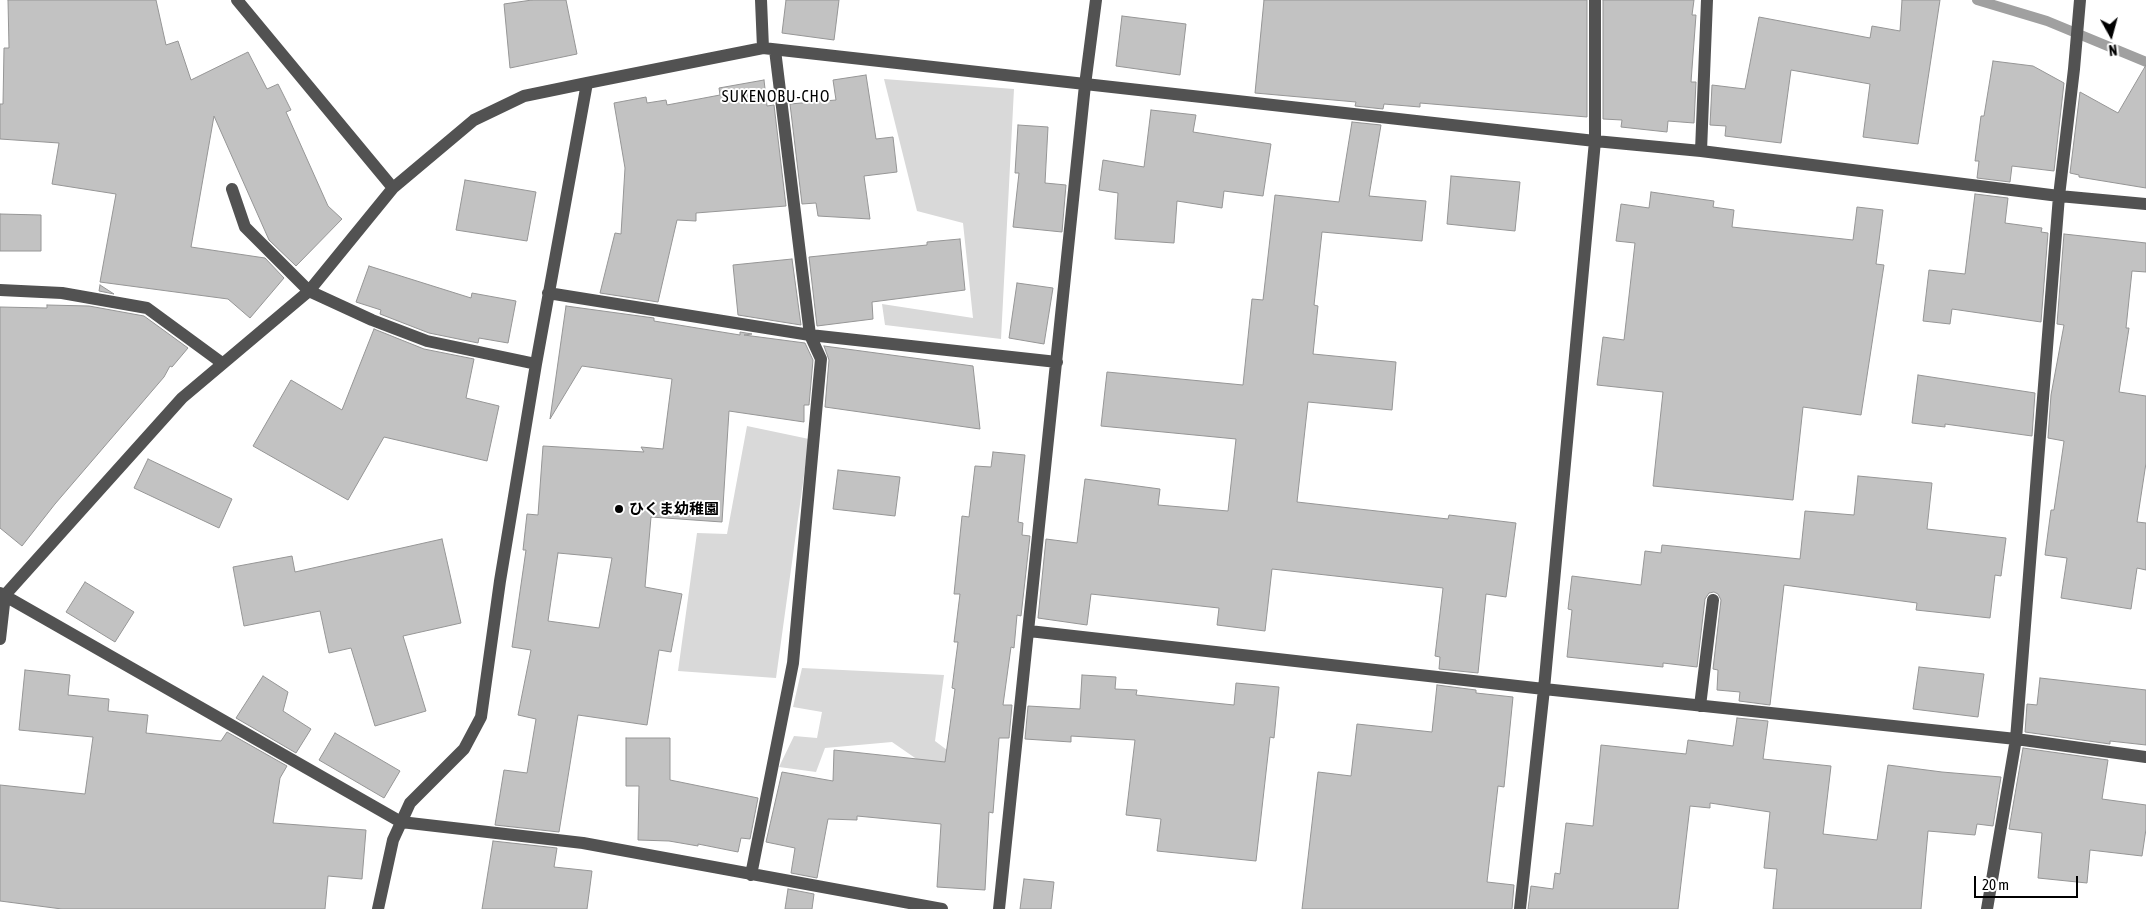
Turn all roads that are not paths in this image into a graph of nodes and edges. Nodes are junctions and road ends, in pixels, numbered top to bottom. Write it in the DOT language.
graph roads {
  1 [pos="237,0"];
  2 [pos="761,0"];
  3 [pos="1096,0"];
  4 [pos="1595,0"];
  5 [pos="1707,0"];
  6 [pos="2080,0"];
  7 [pos="769,49"];
  8 [pos="587,82"];
  9 [pos="1085,85"];
  10 [pos="1594,141"];
  11 [pos="1701,151"];
  12 [pos="393,188"];
  13 [pos="232,189"];
  14 [pos="2059,196"];
  15 [pos="2146,204"];
  16 [pos="0,290"];
  17 [pos="309,291"];
  18 [pos="548,293"];
  19 [pos="810,335"];
  20 [pos="1057,362"];
  21 [pos="222,363"];
  22 [pos="536,364"];
  23 [pos="2,594"];
  24 [pos="1713,600"];
  25 [pos="1029,631"];
  26 [pos="0,639"];
  27 [pos="1544,689"];
  28 [pos="1700,706"];
  29 [pos="2016,739"];
  30 [pos="2146,757"];
  31 [pos="401,822"];
  32 [pos="751,875"];
  33 [pos="378,909"];
  34 [pos="942,909"];
  35 [pos="999,909"];
  36 [pos="1520,909"];
  37 [pos="1987,909"];
  1 -- 12 [label="street"];
  2 -- 7 [label="street"];
  3 -- 9 [label="street"];
  4 -- 10 [label="street"];
  5 -- 11 [label="street"];
  6 -- 14 [label="street"];
  7 -- 8 [label="street"];
  7 -- 9 [label="street"];
  7 -- 19 [label="street"];
  8 -- 12 [label="street"];
  8 -- 18 [label="street"];
  9 -- 10 [label="street"];
  9 -- 20 [label="street"];
  10 -- 11 [label="street"];
  10 -- 27 [label="street"];
  11 -- 14 [label="street"];
  12 -- 17 [label="street"];
  13 -- 17 [label="street"];
  14 -- 15 [label="street"];
  14 -- 29 [label="street"];
  16 -- 21 [label="street"];
  17 -- 21 [label="street"];
  17 -- 22 [label="street"];
  18 -- 19 [label="street"];
  18 -- 22 [label="street"];
  19 -- 20 [label="street"];
  19 -- 32 [label="street"];
  20 -- 25 [label="street"];
  21 -- 23 [label="street"];
  22 -- 31 [label="street"];
  23 -- 26 [label="street"];
  23 -- 31 [label="street"];
  24 -- 28 [label="street"];
  25 -- 27 [label="street"];
  25 -- 35 [label="street"];
  27 -- 28 [label="street"];
  27 -- 36 [label="street"];
  28 -- 29 [label="street"];
  29 -- 30 [label="street"];
  29 -- 37 [label="street"];
  31 -- 32 [label="street"];
  31 -- 33 [label="street"];
  32 -- 34 [label="street"];
}
